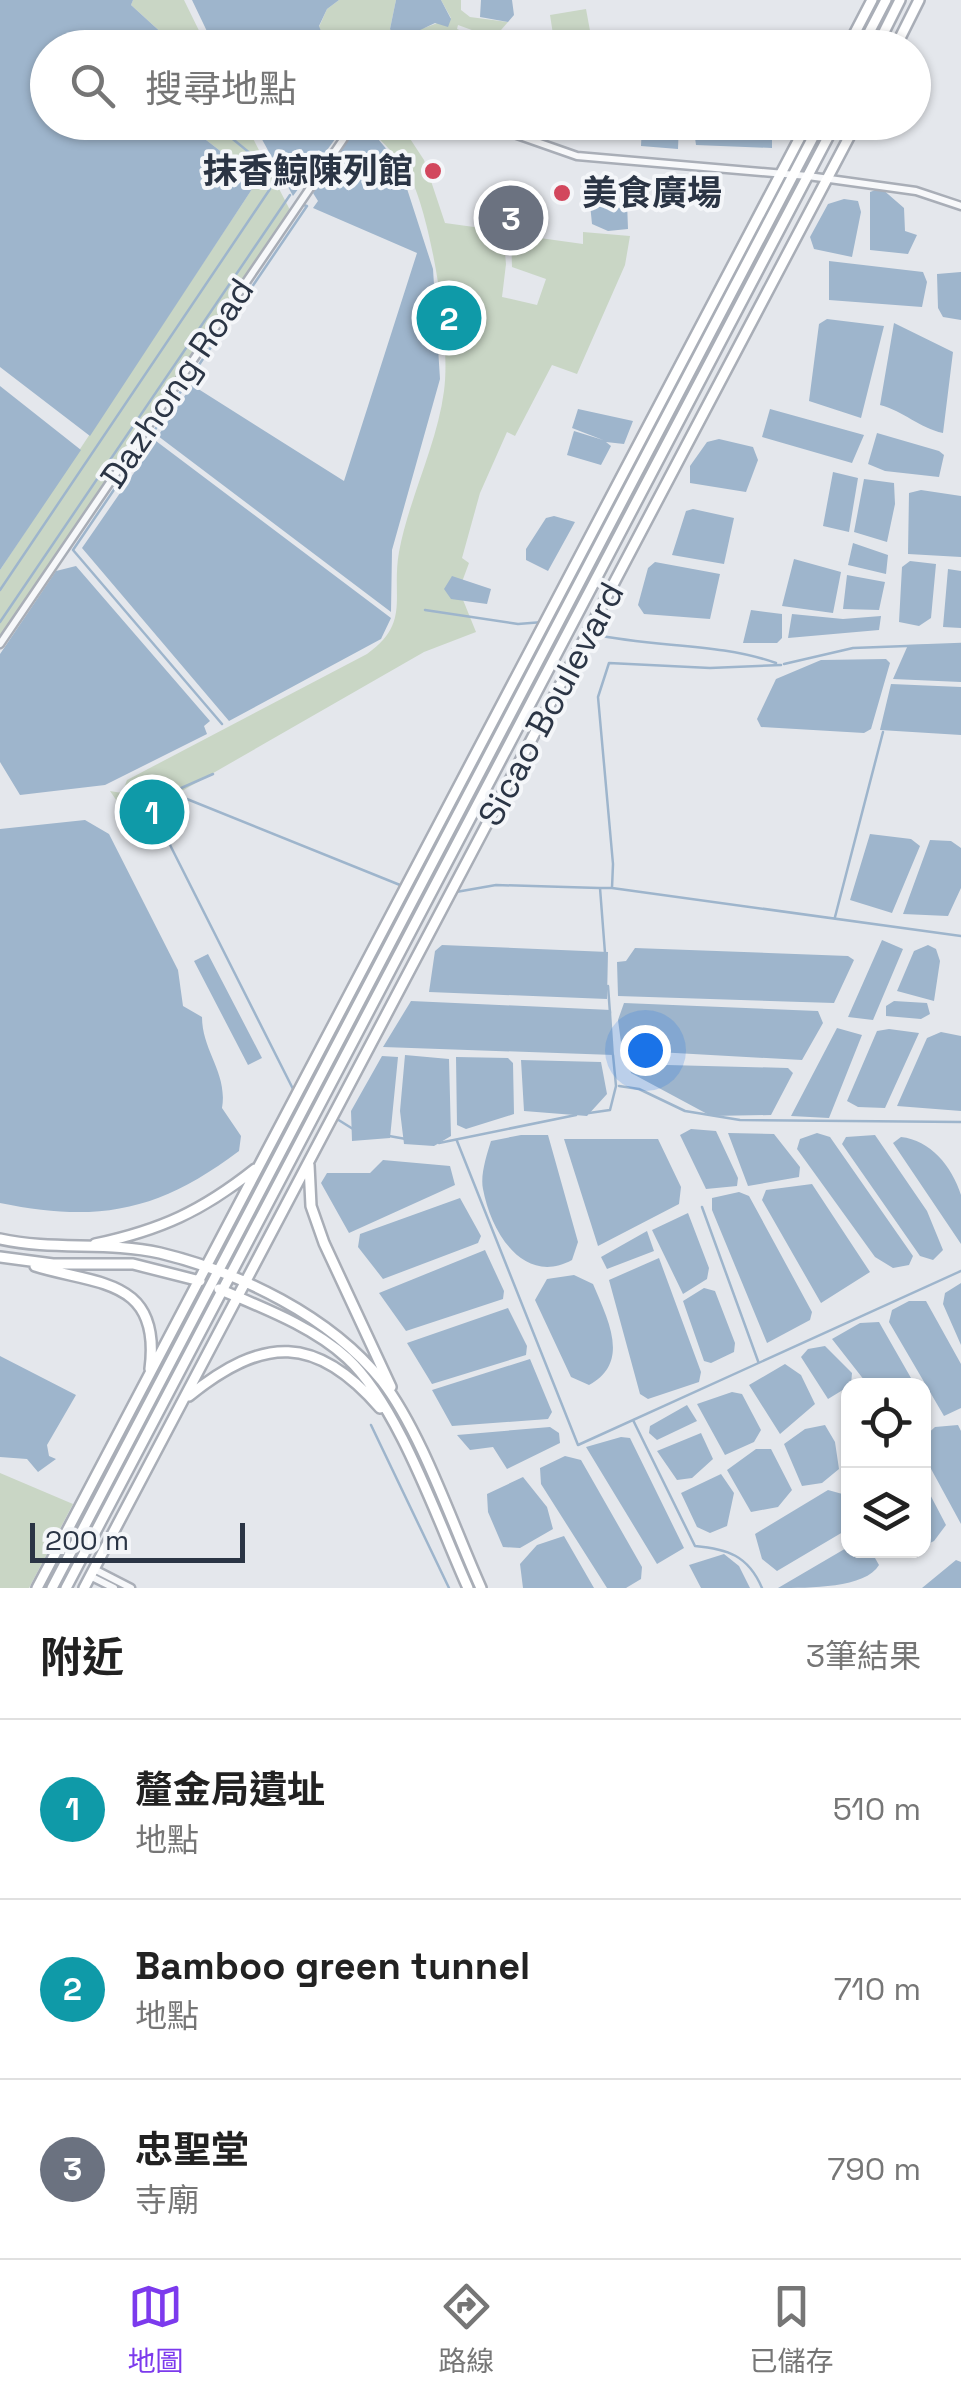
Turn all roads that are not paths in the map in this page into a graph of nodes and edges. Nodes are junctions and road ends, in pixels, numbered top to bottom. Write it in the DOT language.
graph roads {
  1 [pos="872,0"];
  2 [pos="886,0"];
  3 [pos="900,0"];
  4 [pos="919,0"];
  5 [pos="857,30"];
  6 [pos="870,30"];
  7 [pos="885,30"];
  8 [pos="904,30"];
  9 [pos="342,140"];
  10 [pos="531,140"];
  11 [pos="799,140"];
  12 [pos="812,140"];
  13 [pos="827,140"];
  14 [pos="848,140"];
  15 [pos="782,173"];
  16 [pos="794,175"];
  17 [pos="808,176"];
  18 [pos="828,179"];
  19 [pos="961,206"];
  20 [pos="0,644"];
  21 [pos="309,1162"];
  22 [pos="261,1164"];
  23 [pos="0,1239"];
  24 [pos="77,1248"];
  25 [pos="0,1257"];
  26 [pos="18,1261"];
  27 [pos="205,1268"];
  28 [pos="218,1273"];
  29 [pos="232,1278"];
  30 [pos="198,1280"];
  31 [pos="244,1284"];
  32 [pos="211,1285"];
  33 [pos="222,1290"];
  34 [pos="238,1297"];
  35 [pos="147,1378"];
  36 [pos="183,1400"];
  37 [pos="404,1417"];
  38 [pos="394,1424"];
  39 [pos="92,1572"];
  40 [pos="36,1588"];
  41 [pos="52,1588"];
  42 [pos="66,1588"];
  43 [pos="84,1588"];
  44 [pos="114,1588"];
  45 [pos="130,1588"];
  46 [pos="468,1588"];
  47 [pos="481,1588"];
  1 -- 5 [label="street"];
  2 -- 6 [label="street"];
  3 -- 7 [label="street"];
  4 -- 8 [label="street"];
  9 -- 20 [label="street, Dazhong Road"];
  10 -- 15 [label="street"];
  11 -- 15 [label="street, Sicao Boulevard"];
  12 -- 16 [label="street, Sicao Boulevard"];
  13 -- 17 [label="street, Sicao Boulevard"];
  14 -- 18 [label="street, Sicao Boulevard"];
  15 -- 16 [label="street"];
  15 -- 22 [label="street, Sicao Boulevard"];
  16 -- 17 [label="street"];
  16 -- 28 [label="street, Sicao Boulevard"];
  17 -- 18 [label="street"];
  17 -- 29 [label="street, Sicao Boulevard"];
  18 -- 19 [label="street"];
  18 -- 21 [label="street, Sicao Boulevard"];
  21 -- 31 [label="street, Sicao Boulevard"];
  21 -- 37 [label="street"];
  22 -- 24 [label="street"];
  22 -- 27 [label="street, Sicao Boulevard"];
  23 -- 24 [label="street"];
  24 -- 27 [label="street"];
  25 -- 26 [label="street"];
  26 -- 30 [label="street"];
  26 -- 35 [label="street"];
  27 -- 28 [label="street"];
  27 -- 30 [label="street, Sicao Boulevard"];
  28 -- 29 [label="street"];
  28 -- 32 [label="street, Sicao Boulevard"];
  29 -- 31 [label="street"];
  29 -- 33 [label="street, Sicao Boulevard"];
  30 -- 32 [label="street"];
  30 -- 35 [label="street, Sicao Boulevard"];
  31 -- 34 [label="street, Sicao Boulevard"];
  31 -- 37 [label="street"];
  32 -- 33 [label="street"];
  32 -- 41 [label="street, Sicao Boulevard"];
  33 -- 34 [label="street"];
  33 -- 42 [label="street, Sicao Boulevard"];
  34 -- 36 [label="street, Sicao Boulevard"];
  34 -- 38 [label="street"];
  35 -- 40 [label="street, Sicao Boulevard"];
  36 -- 38 [label="street"];
  36 -- 39 [label="street, Sicao Boulevard"];
  37 -- 47 [label="street"];
  38 -- 46 [label="street"];
  39 -- 43 [label="street, Sicao Boulevard"];
  39 -- 44 [label="street"];
  39 -- 45 [label="street"];
}
